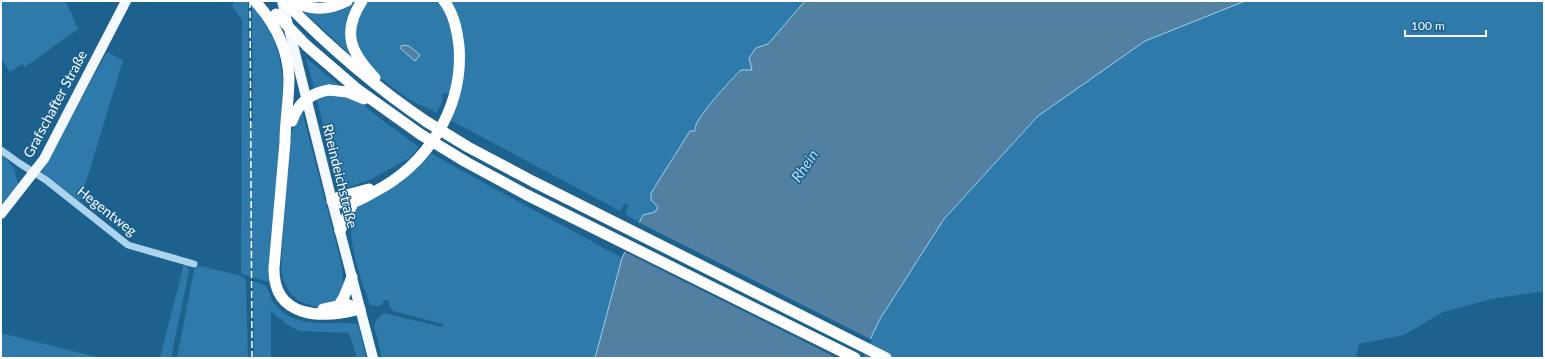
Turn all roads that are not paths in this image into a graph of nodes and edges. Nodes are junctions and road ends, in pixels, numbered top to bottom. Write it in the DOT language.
graph roads {
  1 [pos="126,1"];
  2 [pos="255,1"];
  3 [pos="263,1"];
  4 [pos="283,1"];
  5 [pos="348,1"];
  6 [pos="362,1"];
  7 [pos="444,1"];
  8 [pos="296,3"];
  9 [pos="400,104"];
  10 [pos="378,105"];
  11 [pos="285,142"];
  12 [pos="1,150"];
  13 [pos="34,172"];
  14 [pos="404,172"];
  15 [pos="332,202"];
  16 [pos="353,203"];
  17 [pos="1,214"];
  18 [pos="340,232"];
  19 [pos="275,259"];
  20 [pos="194,264"];
  21 [pos="352,277"];
  22 [pos="339,305"];
  23 [pos="360,309"];
  24 [pos="373,358"];
  25 [pos="855,358"];
  26 [pos="886,358"];
  1 -- 13 [label="main road, Grafschafter Straße"];
  2 -- 11 [label="highway"];
  3 -- 10 [label="highway, bridge"];
  4 -- 9 [label="highway"];
  4 -- 15 [label="main road, Rheindeichstraße"];
  5 -- 8 [label="highway"];
  6 -- 9 [label="highway"];
  7 -- 14 [label="highway"];
  9 -- 26 [label="highway, bridge"];
  10 -- 11 [label="highway, bridge"];
  10 -- 25 [label="highway, bridge"];
  11 -- 19 [label="highway"];
  12 -- 13 [label="street, Hegentweg"];
  13 -- 17 [label="main road, Grafschafter Straße"];
  13 -- 20 [label="street, Hegentweg"];
  14 -- 15 [label="highway"];
  14 -- 16 [label="highway"];
  15 -- 16 [label="highway"];
  15 -- 18 [label="main road, Rheindeichstraße"];
  16 -- 18 [label="highway"];
  18 -- 21 [label="main road, Rheindeichstraße"];
  19 -- 22 [label="highway"];
  19 -- 23 [label="highway"];
  21 -- 22 [label="highway"];
  21 -- 23 [label="main road, Rheindeichstraße"];
  22 -- 23 [label="highway"];
  23 -- 24 [label="main road, Rheindeichstraße"];
}
